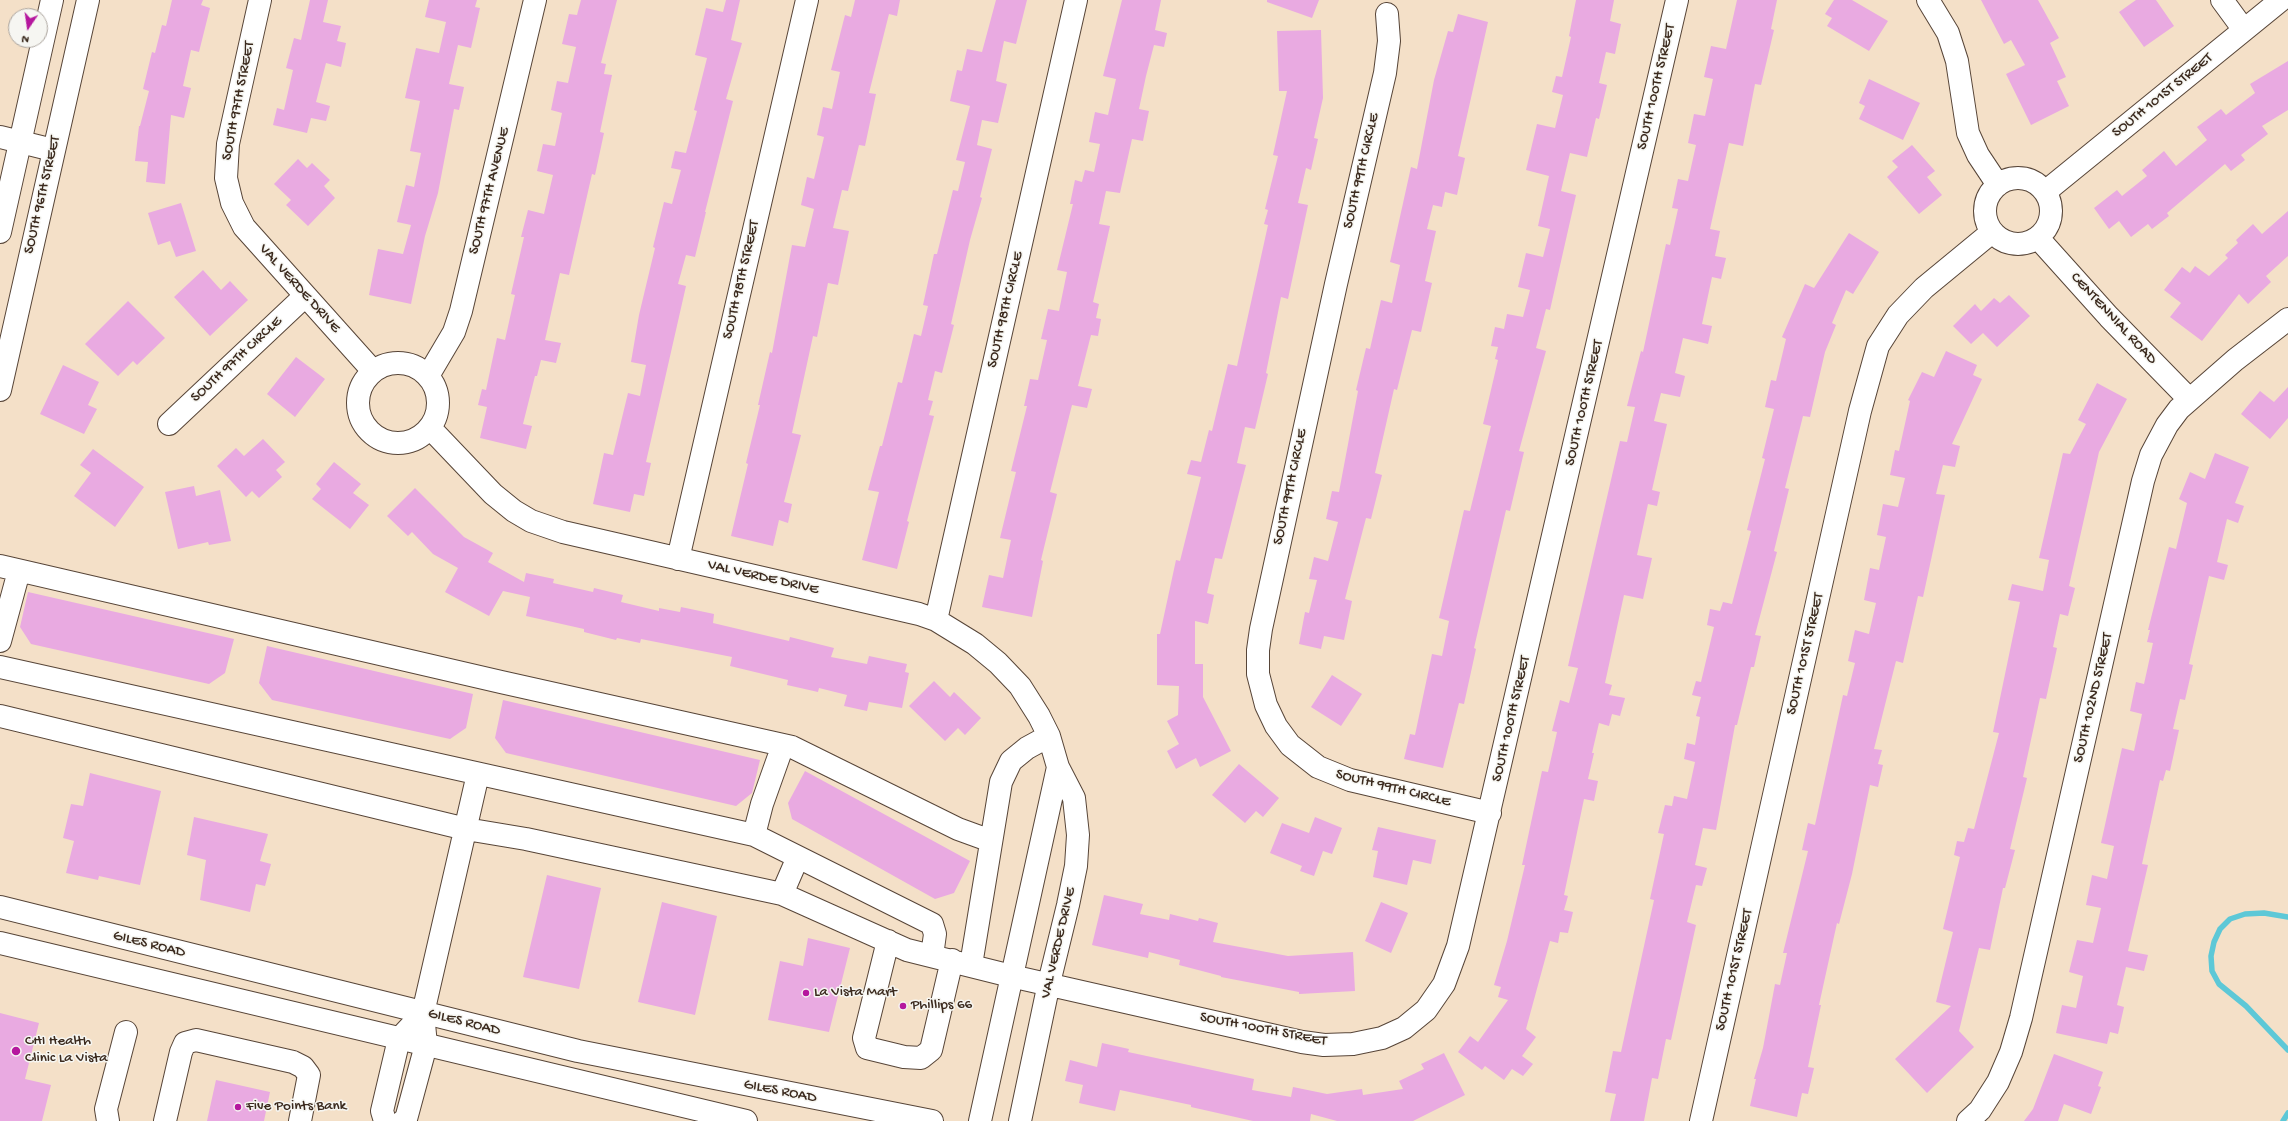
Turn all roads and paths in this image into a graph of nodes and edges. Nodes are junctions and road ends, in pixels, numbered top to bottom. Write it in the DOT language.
graph roads {
  1 [pos="52,0"];
  2 [pos="88,0"];
  3 [pos="260,0"];
  4 [pos="535,0"];
  5 [pos="807,0"];
  6 [pos="1076,0"];
  7 [pos="1677,0"];
  8 [pos="1928,0"];
  9 [pos="2222,0"];
  10 [pos="2281,0"];
  11 [pos="1387,14"];
  12 [pos="2244,30"];
  13 [pos="10,140"];
  14 [pos="53,150"];
  15 [pos="1998,185"];
  16 [pos="2045,192"];
  17 [pos="232,203"];
  18 [pos="0,232"];
  19 [pos="1992,232"];
  20 [pos="2038,238"];
  21 [pos="305,296"];
  22 [pos="2288,319"];
  23 [pos="373,372"];
  24 [pos="428,376"];
  25 [pos="0,390"];
  26 [pos="2189,399"];
  27 [pos="169,424"];
  28 [pos="431,429"];
  29 [pos="678,559"];
  30 [pos="9,568"];
  31 [pos="936,620"];
  32 [pos="0,641"];
  33 [pos="0,667"];
  34 [pos="0,716"];
  35 [pos="1049,736"];
  36 [pos="783,745"];
  37 [pos="1058,767"];
  38 [pos="478,774"];
  39 [pos="1490,813"];
  40 [pos="466,829"];
  41 [pos="754,835"];
  42 [pos="991,842"];
  43 [pos="798,857"];
  44 [pos="782,894"];
  45 [pos="0,907"];
  46 [pos="888,941"];
  47 [pos="0,943"];
  48 [pos="952,960"];
  49 [pos="1011,976"];
  50 [pos="1049,983"];
  51 [pos="423,1013"];
  52 [pos="126,1032"];
  53 [pos="399,1039"];
  54 [pos="426,1045"];
  55 [pos="108,1121"];
  56 [pos="165,1121"];
  57 [pos="300,1121"];
  58 [pos="386,1121"];
  59 [pos="403,1121"];
  60 [pos="746,1121"];
  61 [pos="932,1121"];
  62 [pos="980,1121"];
  63 [pos="1020,1121"];
  64 [pos="1701,1121"];
  65 [pos="1968,1121"];
  1 -- 13 [label="street"];
  2 -- 14 [label="street, SOUTH 96TH STREET"];
  3 -- 17 [label="street, SOUTH 97TH STREET"];
  4 -- 24 [label="street, SOUTH 97TH AVENUE"];
  5 -- 29 [label="street, SOUTH 98TH STREET"];
  6 -- 31 [label="street, SOUTH 98TH CIRCLE"];
  7 -- 39 [label="street, SOUTH 100TH STREET"];
  8 -- 15 [label="street"];
  9 -- 12 [label="street"];
  10 -- 12 [label="street, SOUTH 101ST STREET"];
  11 -- 39 [label="street, SOUTH 99TH CIRCLE"];
  12 -- 16 [label="street, SOUTH 101ST STREET"];
  13 -- 14 [label="street"];
  13 -- 18 [label="street"];
  14 -- 25 [label="street, SOUTH 96TH STREET"];
  15 -- 16 [label="street"];
  15 -- 19 [label="street"];
  16 -- 20 [label="street"];
  17 -- 21 [label="street, VAL VERDE DRIVE"];
  19 -- 20 [label="street"];
  19 -- 64 [label="street, SOUTH 101ST STREET"];
  20 -- 26 [label="street, CENTENNIAL ROAD"];
  21 -- 23 [label="street, VAL VERDE DRIVE"];
  21 -- 27 [label="street, SOUTH 97TH CIRCLE"];
  22 -- 26 [label="street, SOUTH 102ND STREET"];
  23 -- 24 [label="street"];
  23 -- 28 [label="street"];
  24 -- 28 [label="street"];
  26 -- 65 [label="street, SOUTH 102ND STREET"];
  28 -- 29 [label="street, VAL VERDE DRIVE"];
  29 -- 31 [label="street, VAL VERDE DRIVE"];
  30 -- 32 [label="street"];
  30 -- 36 [label="street"];
  31 -- 35 [label="street, VAL VERDE DRIVE"];
  33 -- 38 [label="street"];
  34 -- 40 [label="street, SOUTH 100TH STREET"];
  35 -- 37 [label="street, VAL VERDE DRIVE"];
  35 -- 42 [label="street"];
  36 -- 41 [label="street"];
  36 -- 42 [label="street"];
  37 -- 49 [label="street, VAL VERDE DRIVE"];
  37 -- 50 [label="street, VAL VERDE DRIVE"];
  38 -- 40 [label="street"];
  38 -- 41 [label="street"];
  39 -- 50 [label="street, SOUTH 100TH STREET"];
  40 -- 44 [label="street, SOUTH 100TH STREET"];
  40 -- 51 [label="street"];
  41 -- 43 [label="street"];
  42 -- 48 [label="street"];
  43 -- 44 [label="street"];
  43 -- 48 [label="street"];
  44 -- 46 [label="street, SOUTH 100TH STREET"];
  45 -- 51 [label="street, GILES ROAD"];
  46 -- 48 [label="street, SOUTH 100TH STREET"];
  46 -- 48 [label="street"];
  47 -- 53 [label="street, GILES ROAD"];
  48 -- 49 [label="street, SOUTH 100TH STREET"];
  49 -- 50 [label="street, SOUTH 100TH STREET"];
  49 -- 62 [label="street, VAL VERDE DRIVE"];
  50 -- 63 [label="street, VAL VERDE DRIVE"];
  51 -- 53 [label="street"];
  51 -- 54 [label="street"];
  51 -- 61 [label="street, GILES ROAD"];
  52 -- 55 [label="street"];
  53 -- 54 [label="street, GILES ROAD"];
  53 -- 58 [label="street"];
  54 -- 59 [label="street"];
  54 -- 60 [label="street, GILES ROAD"];
  56 -- 57 [label="street"];
}
